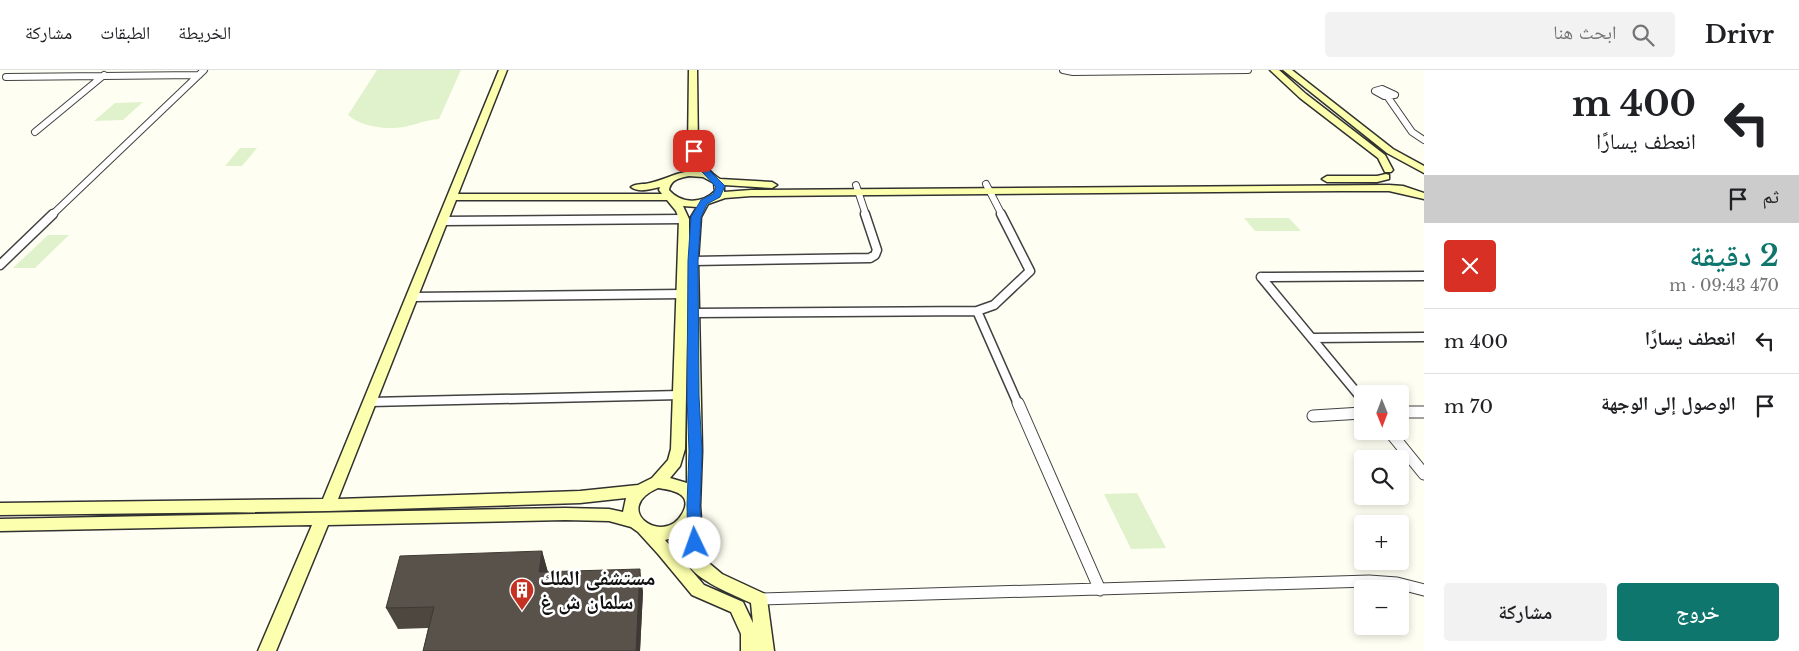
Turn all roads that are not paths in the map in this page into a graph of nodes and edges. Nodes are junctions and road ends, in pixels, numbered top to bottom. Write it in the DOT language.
graph roads {
  1 [pos="16,70"];
  2 [pos="110,70"];
  3 [pos="503,70"];
  4 [pos="693,70"];
  5 [pos="1064,70"];
  6 [pos="1248,70"];
  7 [pos="1274,70"];
  8 [pos="1286,70"];
  9 [pos="1108,71"];
  10 [pos="202,72"];
  11 [pos="103,76"];
  12 [pos="6,77"];
  13 [pos="0,81"];
  14 [pos="1387,96"];
  15 [pos="35,132"];
  16 [pos="1424,140"];
  17 [pos="694,151"];
  18 [pos="1424,170"];
  19 [pos="1387,174"];
  20 [pos="670,179"];
  21 [pos="715,179"];
  22 [pos="988,188"];
  23 [pos="857,189"];
  24 [pos="454,193"];
  25 [pos="1418,195"];
  26 [pos="670,198"];
  27 [pos="707,201"];
  28 [pos="684,219"];
  29 [pos="442,221"];
  30 [pos="693,261"];
  31 [pos="0,265"];
  32 [pos="1424,276"];
  33 [pos="683,294"];
  34 [pos="412,297"];
  35 [pos="977,311"];
  36 [pos="694,313"];
  37 [pos="1312,338"];
  38 [pos="1424,338"];
  39 [pos="1354,389"];
  40 [pos="680,395"];
  41 [pos="370,402"];
  42 [pos="1409,412"];
  43 [pos="1424,412"];
  44 [pos="1354,413"];
  45 [pos="1313,416"];
  46 [pos="1396,440"];
  47 [pos="1424,474"];
  48 [pos="657,482"];
  49 [pos="639,491"];
  50 [pos="693,506"];
  51 [pos="0,509"];
  52 [pos="326,512"];
  53 [pos="0,525"];
  54 [pos="639,525"];
  55 [pos="1100,590"];
  56 [pos="1424,590"];
  57 [pos="760,599"];
  58 [pos="267,651"];
  59 [pos="750,651"];
  60 [pos="765,651"];
  1 -- 12 [label="street"];
  2 -- 11 [label="street"];
  3 -- 24 [label="street"];
  4 -- 17 [label="street"];
  5 -- 9 [label="street"];
  6 -- 9 [label="street"];
  7 -- 19 [label="street"];
  8 -- 18 [label="street"];
  10 -- 11 [label="street"];
  10 -- 31 [label="street"];
  11 -- 12 [label="street"];
  11 -- 15 [label="street"];
  12 -- 13 [label="street"];
  14 -- 16 [label="street"];
  17 -- 20 [label="street"];
  17 -- 21 [label="street"];
  18 -- 19 [label="street"];
  19 -- 22 [label="street"];
  19 -- 25 [label="street"];
  20 -- 21 [label="street"];
  20 -- 24 [label="street"];
  20 -- 26 [label="street"];
  21 -- 23 [label="street"];
  21 -- 27 [label="street"];
  22 -- 23 [label="street"];
  22 -- 25 [label="street"];
  22 -- 35 [label="street"];
  23 -- 27 [label="street"];
  23 -- 30 [label="street"];
  24 -- 26 [label="street"];
  24 -- 29 [label="street"];
  26 -- 27 [label="street"];
  26 -- 28 [label="street"];
  27 -- 30 [label="street"];
  28 -- 29 [label="street"];
  28 -- 33 [label="street"];
  29 -- 34 [label="street"];
  30 -- 36 [label="street"];
  32 -- 37 [label="street"];
  33 -- 34 [label="street"];
  33 -- 40 [label="street"];
  34 -- 41 [label="street"];
  35 -- 36 [label="street"];
  35 -- 55 [label="street"];
  36 -- 50 [label="street"];
  37 -- 38 [label="street"];
  37 -- 39 [label="street"];
  40 -- 41 [label="street"];
  40 -- 48 [label="street"];
  41 -- 52 [label="street"];
  42 -- 43 [label="street"];
  44 -- 45 [label="street"];
  46 -- 47 [label="street"];
  48 -- 49 [label="street"];
  48 -- 50 [label="street"];
  49 -- 52 [label="street"];
  49 -- 54 [label="street"];
  50 -- 54 [label="street"];
  50 -- 57 [label="street"];
  51 -- 52 [label="street"];
  52 -- 53 [label="street"];
  52 -- 54 [label="street"];
  52 -- 58 [label="street"];
  54 -- 59 [label="street"];
  55 -- 56 [label="street"];
  55 -- 57 [label="street"];
  57 -- 60 [label="street"];
}
